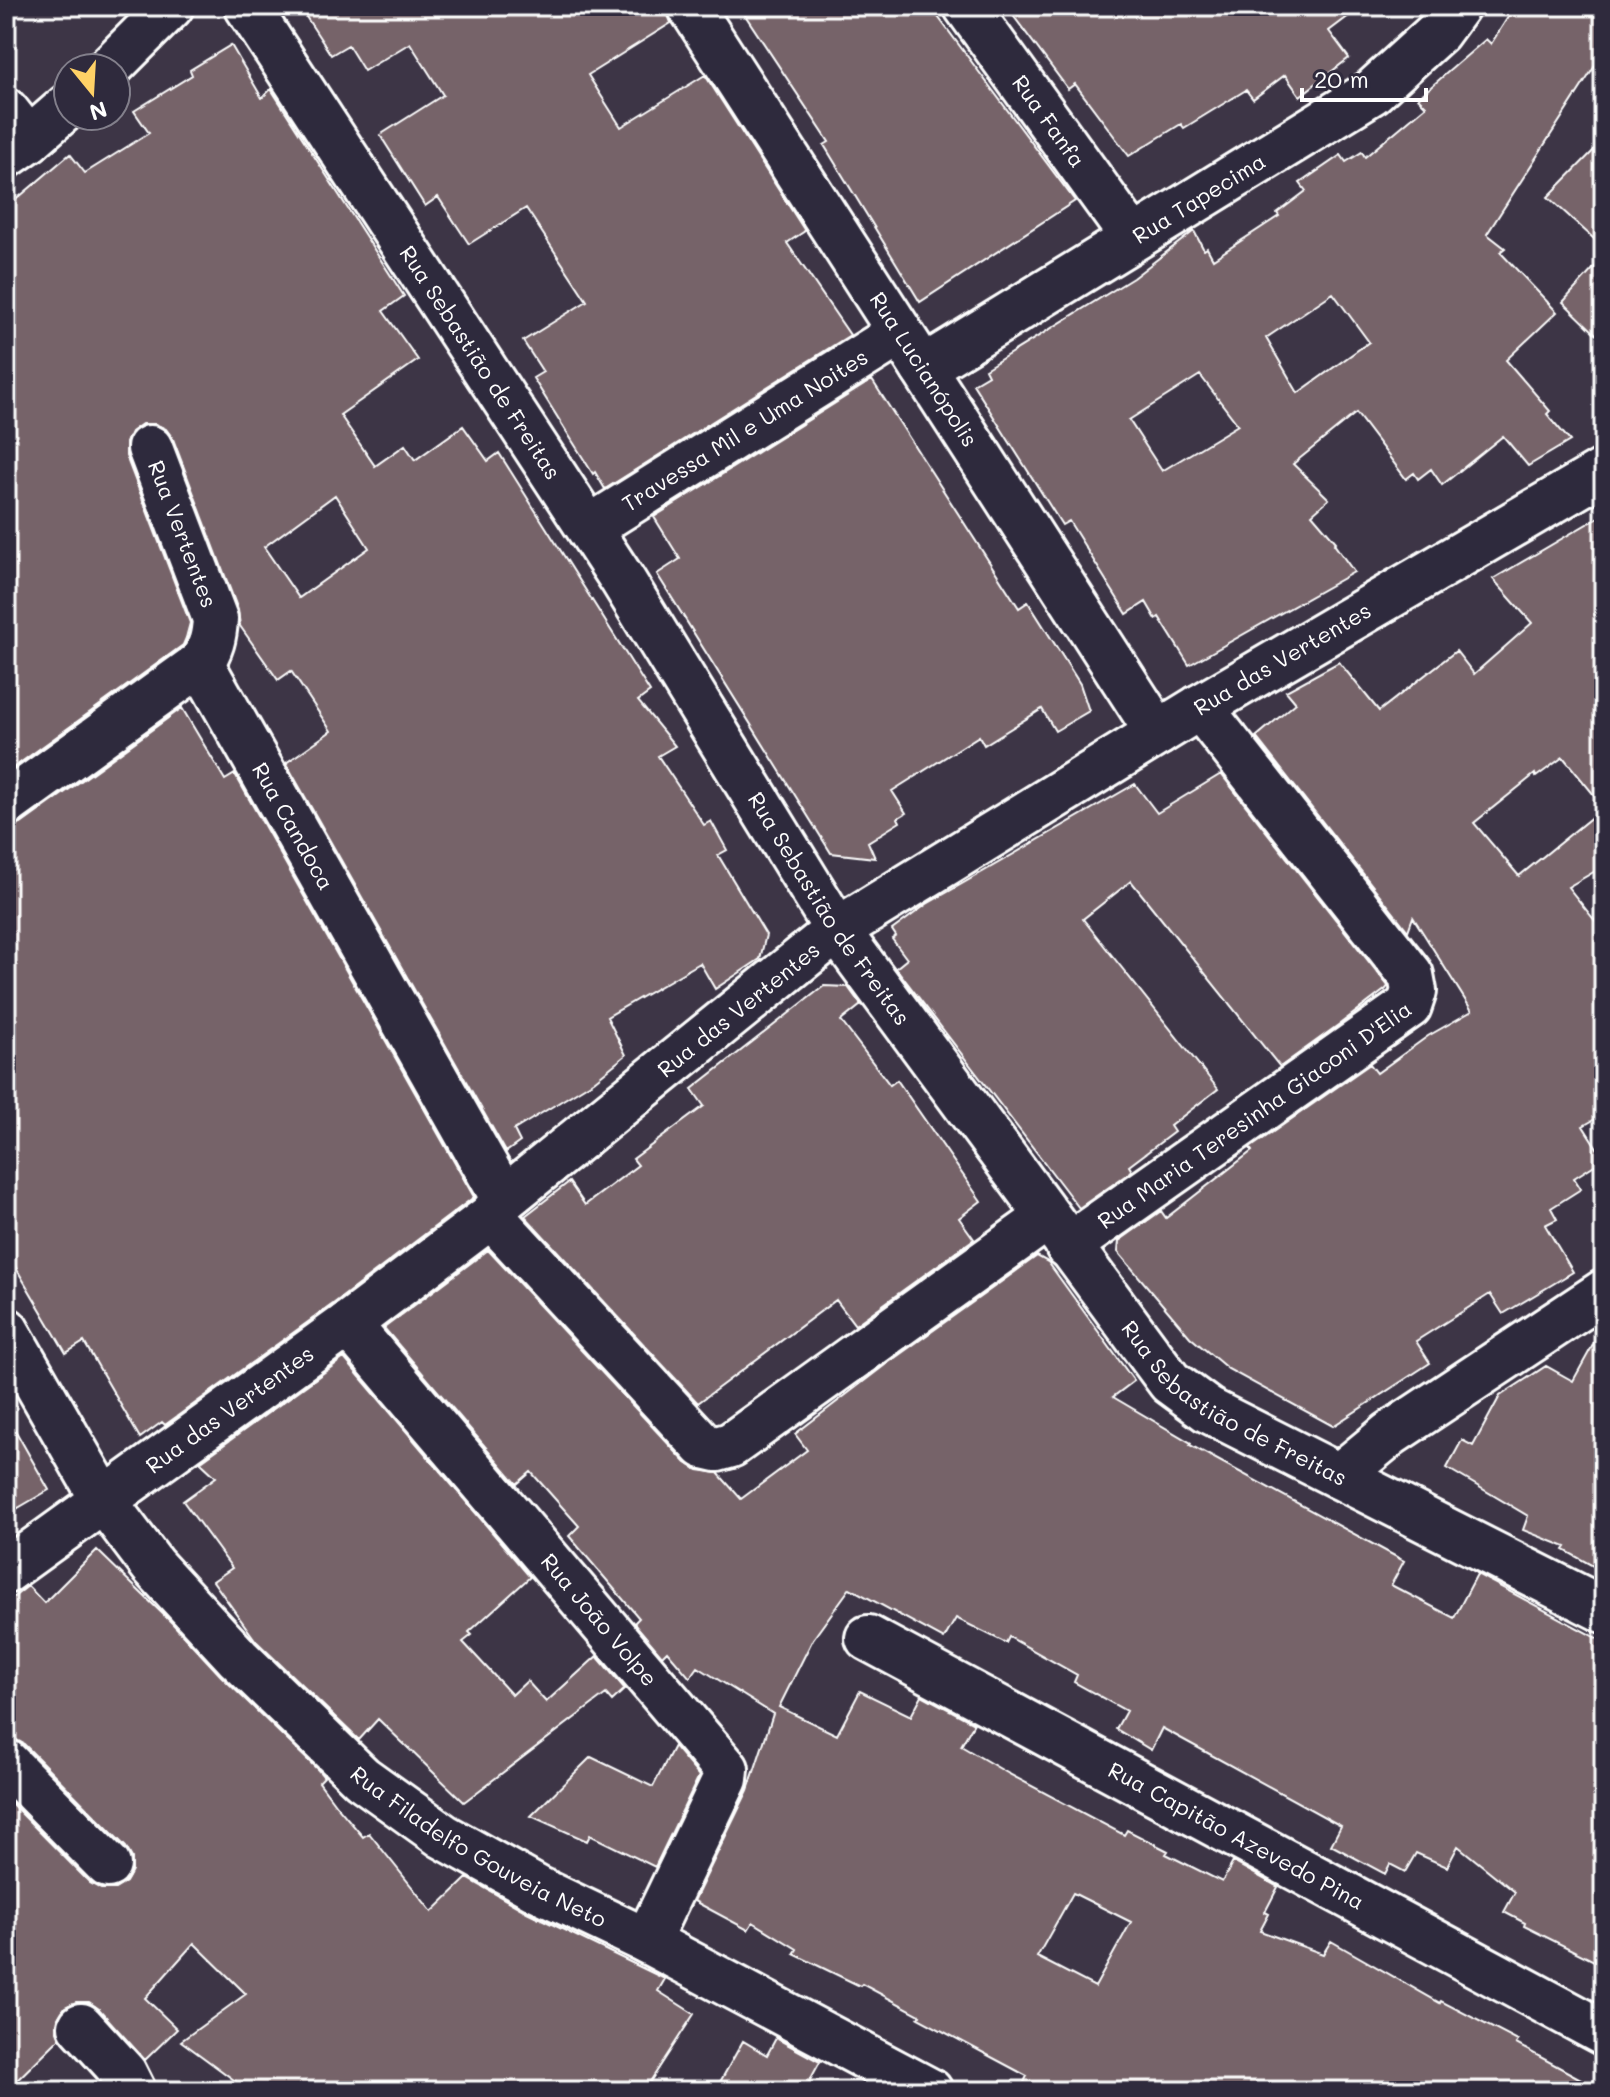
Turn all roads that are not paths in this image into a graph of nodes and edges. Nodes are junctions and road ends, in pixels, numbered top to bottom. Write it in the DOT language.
graph roads {
  1 [pos="171,6"];
  2 [pos="247,6"];
  3 [pos="690,6"];
  4 [pos="966,6"];
  5 [pos="1457,6"];
  6 [pos="125,52"];
  7 [pos="52,115"];
  8 [pos="14,136"];
  9 [pos="1133,238"];
  10 [pos="911,351"];
  11 [pos="150,448"];
  12 [pos="1604,471"];
  13 [pos="589,528"];
  14 [pos="201,663"];
  15 [pos="1200,707"];
  16 [pos="1158,733"];
  17 [pos="6,804"];
  18 [pos="837,930"];
  19 [pos="498,1208"];
  20 [pos="1057,1232"];
  21 [pos="1604,1292"];
  22 [pos="348,1324"];
  23 [pos="6,1330"];
  24 [pos="704,1446"];
  25 [pos="1339,1476"];
  26 [pos="104,1501"];
  27 [pos="6,1571"];
  28 [pos="1604,1610"];
  29 [pos="868,1638"];
  30 [pos="6,1762"];
  31 [pos="108,1865"];
  32 [pos="647,1941"];
  33 [pos="81,2026"];
  34 [pos="1604,2033"];
  35 [pos="133,2091"];
  36 [pos="930,2091"];
  1 -- 6 [label="street"];
  2 -- 13 [label="street, Rua Sebastião de Freitas"];
  3 -- 10 [label="street, Rua Lucianópolis"];
  4 -- 9 [label="street, Rua Fanfa"];
  5 -- 9 [label="street, Rua Tapecima"];
  7 -- 8 [label="street"];
  9 -- 10 [label="street, Rua Tapecima"];
  10 -- 13 [label="street, Travessa Mil e Uma Noites"];
  10 -- 16 [label="street, Rua Lucianópolis"];
  11 -- 14 [label="street, Rua Vertentes"];
  12 -- 15 [label="street, Rua das Vertentes"];
  13 -- 18 [label="street, Rua Sebastião de Freitas"];
  14 -- 17 [label="street"];
  14 -- 19 [label="street, Rua Candoca"];
  15 -- 16 [label="street, Rua das Vertentes"];
  15 -- 20 [label="street, Rua Maria Teresinha Giaconi D'Elia"];
  16 -- 18 [label="street, Rua das Vertentes"];
  18 -- 19 [label="street, Rua das Vertentes"];
  18 -- 20 [label="street, Rua Sebastião de Freitas"];
  19 -- 22 [label="street, Rua das Vertentes"];
  19 -- 24 [label="street, Rua Candoca"];
  20 -- 24 [label="street, Rua Maria Teresinha Giaconi D'Elia"];
  20 -- 25 [label="street, Rua Sebastião de Freitas"];
  21 -- 25 [label="street"];
  22 -- 26 [label="street, Rua das Vertentes"];
  22 -- 32 [label="street, Rua João Volpe"];
  23 -- 26 [label="street, Rua Filadelfo Gouveia Neto"];
  25 -- 28 [label="street, Rua Sebastião de Freitas"];
  26 -- 27 [label="street, Rua das Vertentes"];
  26 -- 32 [label="street, Rua Filadelfo Gouveia Neto"];
  29 -- 34 [label="street, Rua Capitão Azevedo Pina"];
  30 -- 31 [label="street"];
  32 -- 36 [label="street, Rua Filadelfo Gouveia Neto"];
  33 -- 35 [label="street"];
}
